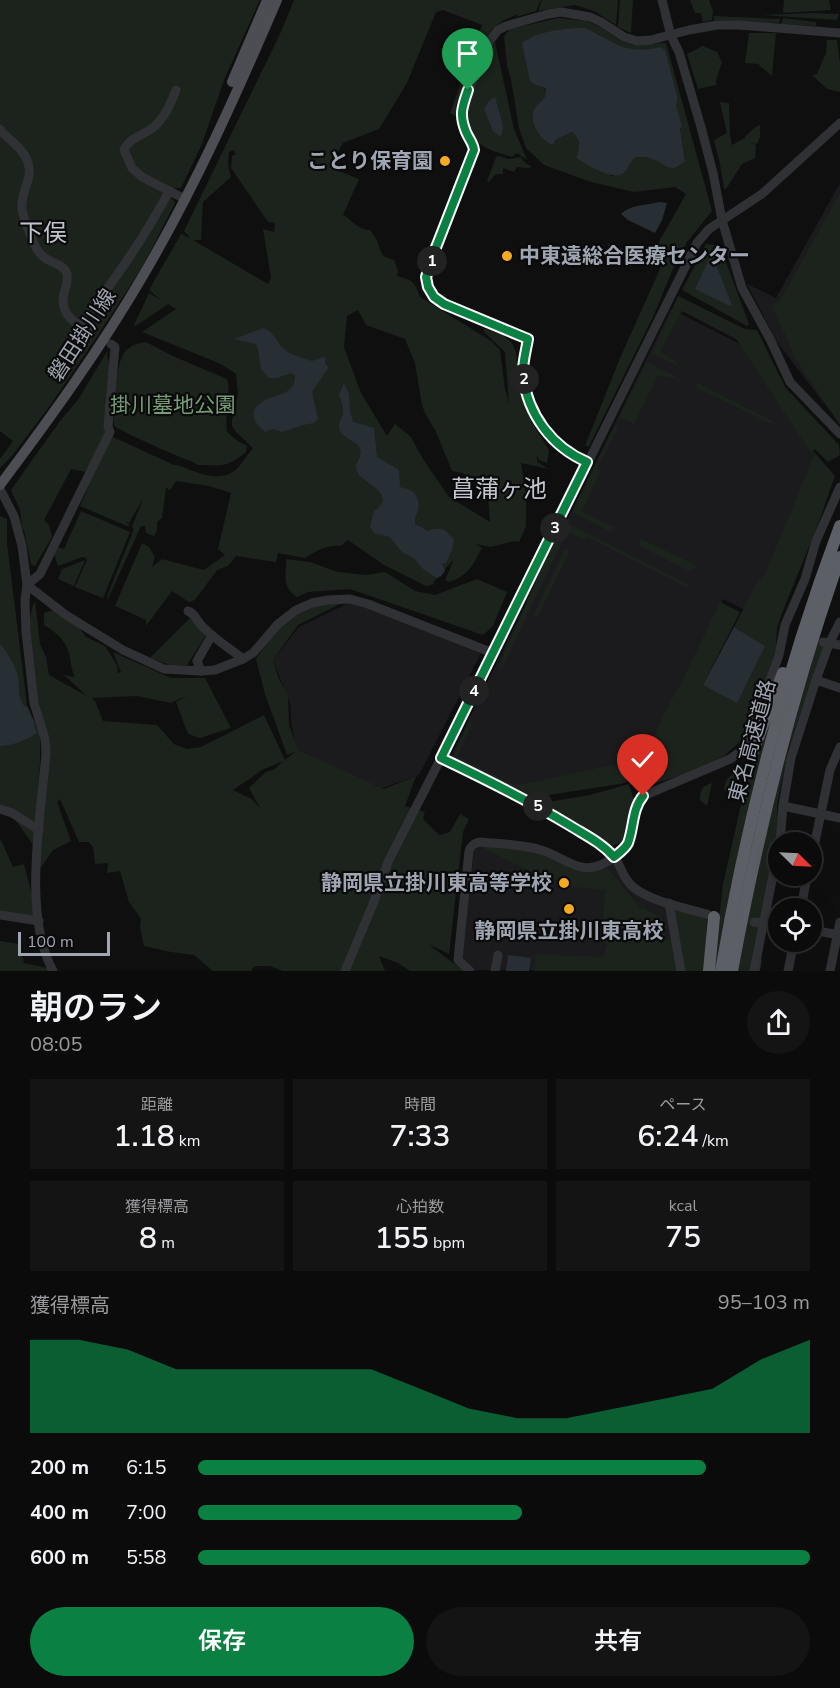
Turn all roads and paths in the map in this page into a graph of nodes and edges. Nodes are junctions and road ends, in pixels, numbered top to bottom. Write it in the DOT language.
graph roads {
  1 [pos="267,0"];
  2 [pos="279,0"];
  3 [pos="662,0"];
  4 [pos="840,33"];
  5 [pos="671,36"];
  6 [pos="176,90"];
  7 [pos="840,123"];
  8 [pos="0,129"];
  9 [pos="169,191"];
  10 [pos="185,199"];
  11 [pos="722,219"];
  12 [pos="80,326"];
  13 [pos="89,331"];
  14 [pos="111,344"];
  15 [pos="840,434"];
  16 [pos="587,462"];
  17 [pos="0,487"];
  18 [pos="840,487"];
  19 [pos="840,526"];
  20 [pos="840,557"];
  21 [pos="825,566"];
  22 [pos="840,575"];
  23 [pos="27,585"];
  24 [pos="188,611"];
  25 [pos="840,622"];
  26 [pos="212,635"];
  27 [pos="822,640"];
  28 [pos="840,645"];
  29 [pos="493,653"];
  30 [pos="243,659"];
  31 [pos="201,671"];
  32 [pos="816,680"];
  33 [pos="840,688"];
  34 [pos="840,747"];
  35 [pos="751,756"];
  36 [pos="441,758"];
  37 [pos="783,806"];
  38 [pos="0,809"];
  39 [pos="820,814"];
  40 [pos="840,818"];
  41 [pos="39,830"];
  42 [pos="781,832"];
  43 [pos="817,832"];
  44 [pos="614,857"];
  45 [pos="769,886"];
  46 [pos="669,903"];
  47 [pos="0,915"];
  48 [pos="711,916"];
  49 [pos="39,921"];
  50 [pos="840,922"];
  51 [pos="759,923"];
  52 [pos="768,924"];
  53 [pos="822,932"];
  54 [pos="839,935"];
  55 [pos="792,952"];
  56 [pos="498,955"];
  57 [pos="53,971"];
  58 [pos="345,971"];
  59 [pos="470,971"];
  60 [pos="495,971"];
  61 [pos="681,971"];
  62 [pos="709,971"];
  63 [pos="721,971"];
  64 [pos="732,971"];
  65 [pos="754,971"];
  66 [pos="788,971"];
  67 [pos="830,971"];
  1 -- 10 [label="main road, 磐田掛川線"];
  2 -- 10 [label="main road, 磐田掛川線"];
  3 -- 5 [label="street"];
  4 -- 5 [label="street"];
  5 -- 11 [label="street"];
  5 -- 16 [label="street"];
  6 -- 9 [label="street"];
  7 -- 11 [label="street"];
  8 -- 12 [label="street"];
  9 -- 10 [label="street"];
  9 -- 12 [label="street"];
  10 -- 17 [label="main road, 磐田掛川線"];
  11 -- 15 [label="street"];
  11 -- 16 [label="street"];
  12 -- 13 [label="street"];
  14 -- 23 [label="street"];
  16 -- 29 [label="street"];
  17 -- 23 [label="street"];
  18 -- 44 [label="street"];
  19 -- 21 [label="highway, 東名高速道路"];
  20 -- 27 [label="highway, 東名高速道路"];
  21 -- 35 [label="highway"];
  21 -- 63 [label="highway, 東名高速道路"];
  22 -- 27 [label="highway"];
  23 -- 31 [label="street"];
  23 -- 41 [label="street"];
  24 -- 26 [label="street"];
  25 -- 27 [label="street"];
  26 -- 30 [label="street"];
  26 -- 31 [label="street"];
  27 -- 28 [label="street"];
  27 -- 32 [label="street"];
  27 -- 64 [label="highway, 東名高速道路"];
  29 -- 30 [label="street"];
  29 -- 36 [label="street"];
  30 -- 31 [label="street"];
  32 -- 33 [label="street"];
  32 -- 37 [label="street"];
  34 -- 39 [label="street"];
  36 -- 44 [label="street"];
  36 -- 58 [label="street"];
  37 -- 39 [label="street"];
  37 -- 42 [label="street"];
  38 -- 41 [label="street"];
  39 -- 40 [label="street"];
  39 -- 43 [label="street"];
  41 -- 49 [label="street"];
  44 -- 46 [label="street"];
  44 -- 59 [label="street"];
  45 -- 51 [label="street"];
  46 -- 48 [label="street"];
  46 -- 61 [label="street"];
  47 -- 49 [label="street"];
  48 -- 62 [label="highway"];
  49 -- 57 [label="street"];
  50 -- 54 [label="street"];
  51 -- 52 [label="street"];
  51 -- 65 [label="street"];
  53 -- 54 [label="street"];
  54 -- 67 [label="street"];
  55 -- 66 [label="street"];
  56 -- 60 [label="street"];
}
